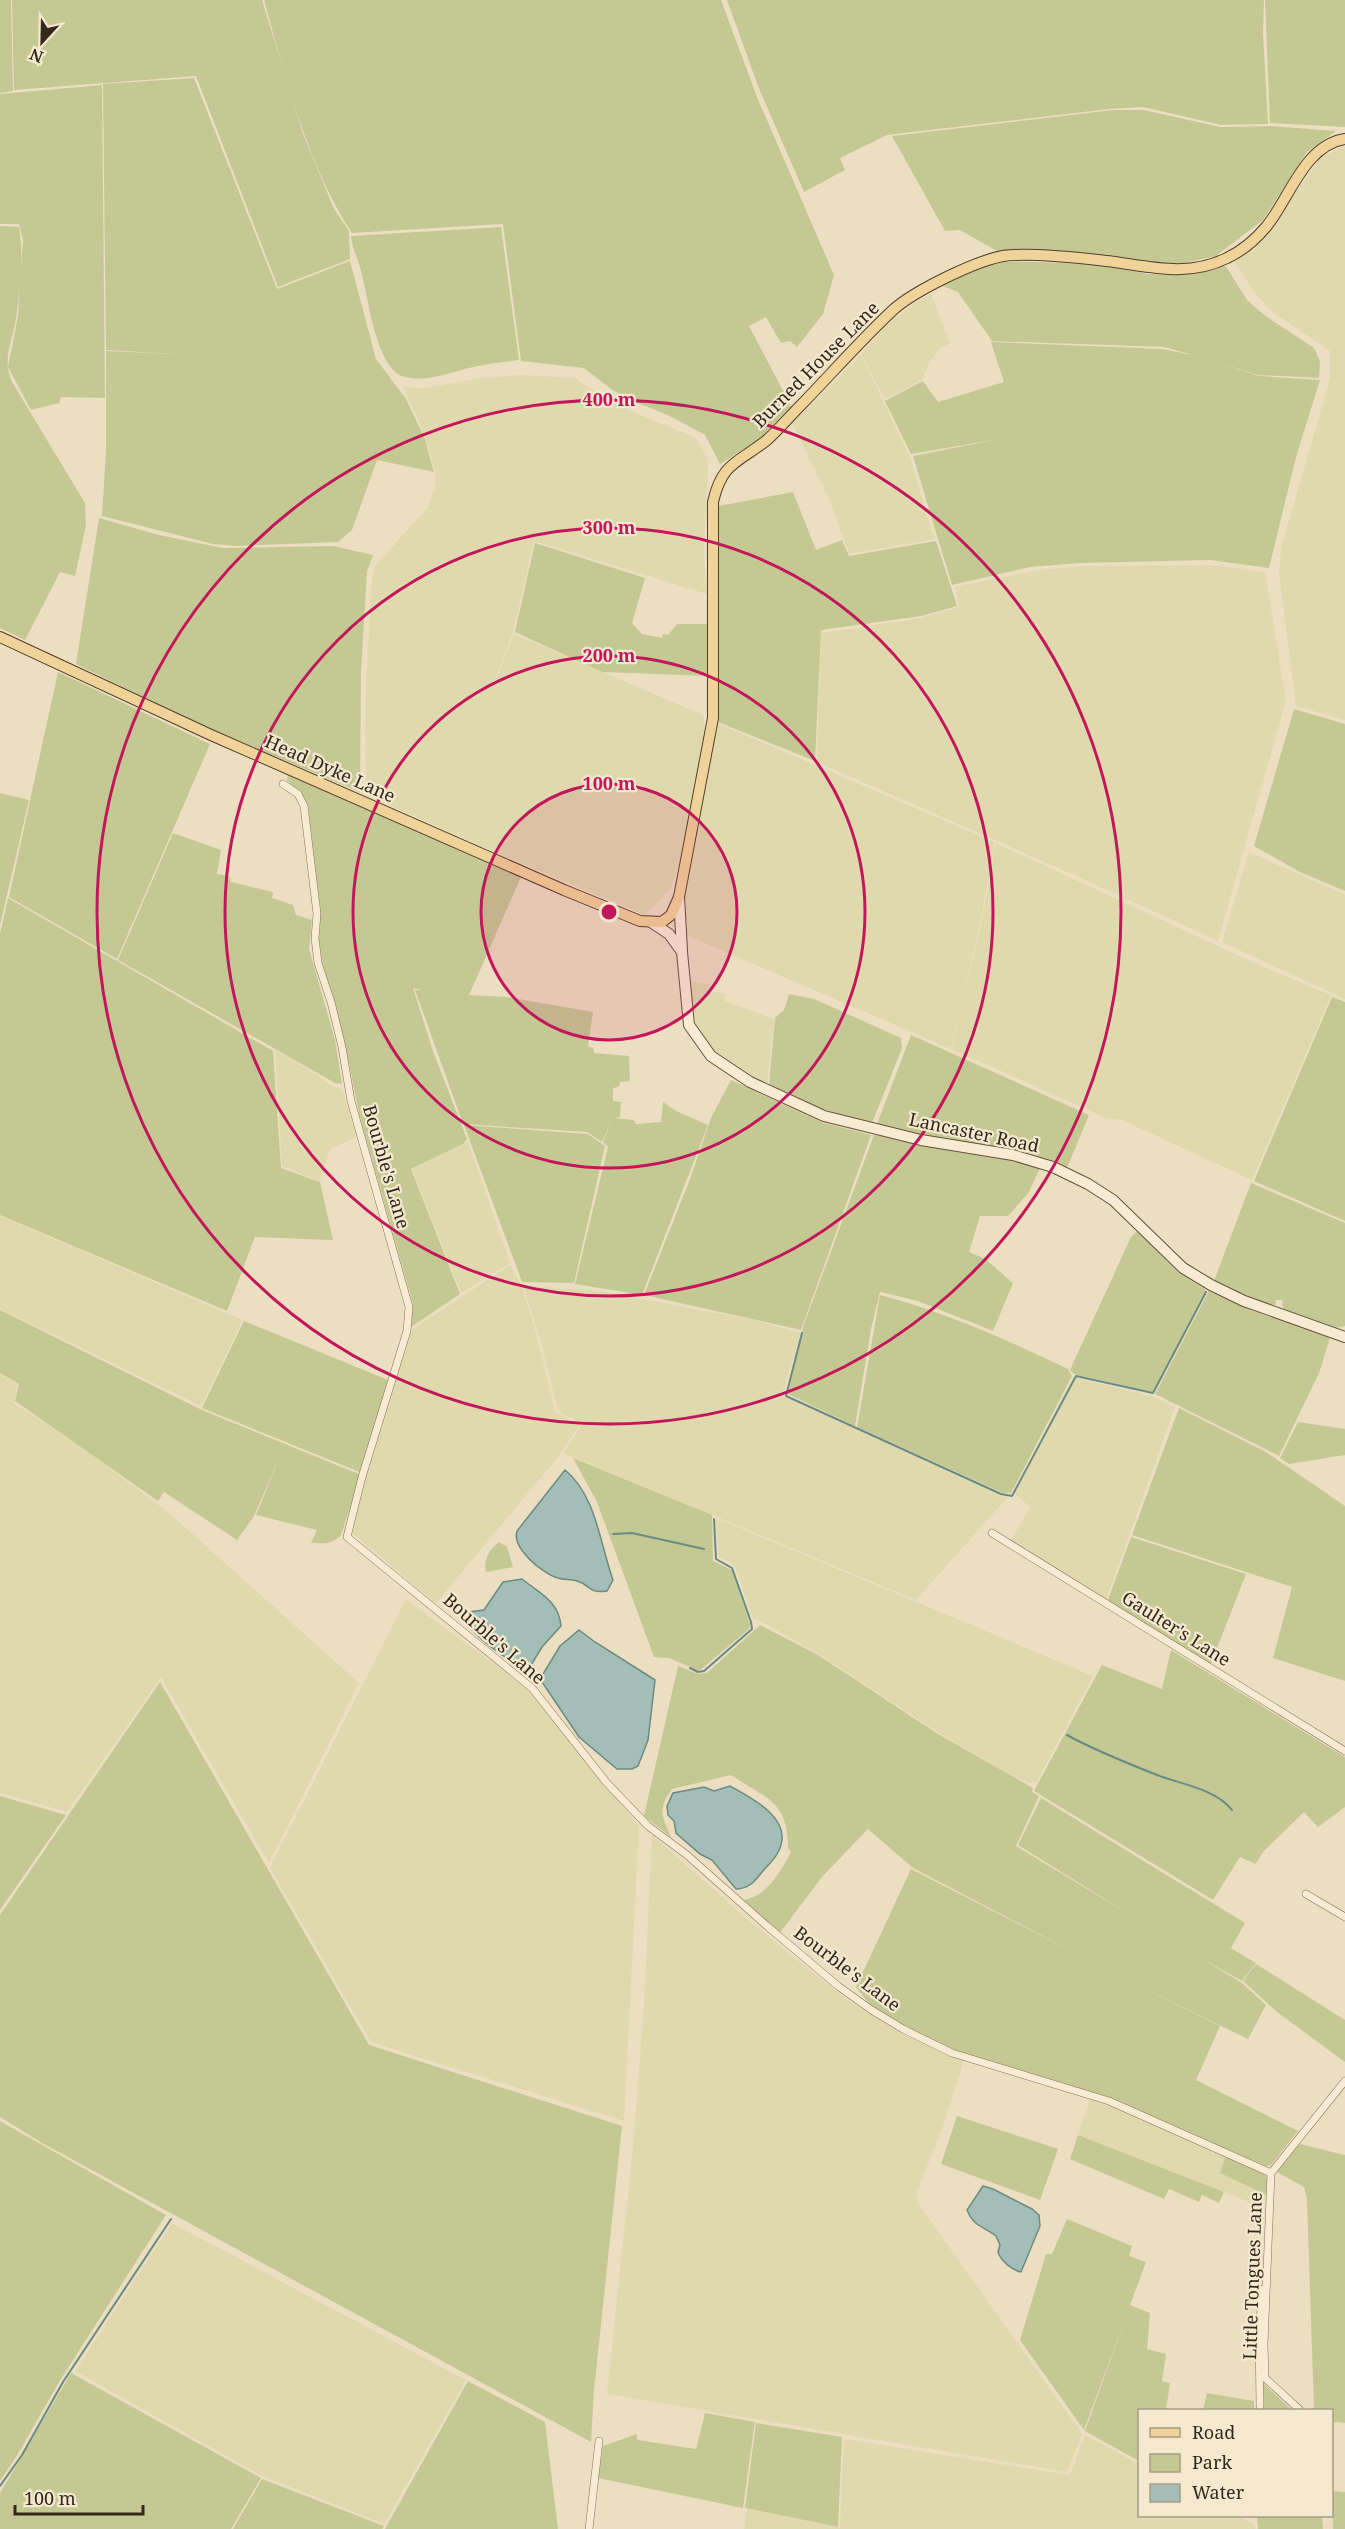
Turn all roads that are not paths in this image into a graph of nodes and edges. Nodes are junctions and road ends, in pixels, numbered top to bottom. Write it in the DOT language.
graph roads {
  1 [pos="1345,139"];
  2 [pos="0,637"];
  3 [pos="283,784"];
  4 [pos="679,897"];
  5 [pos="651,922"];
  6 [pos="682,952"];
  7 [pos="1345,1337"];
  8 [pos="992,1533"];
  9 [pos="1345,1751"];
  10 [pos="1306,1894"];
  11 [pos="1345,1917"];
  12 [pos="1345,2081"];
  13 [pos="1271,2173"];
  14 [pos="1267,2278"];
  15 [pos="1260,2406"];
  16 [pos="1299,2409"];
  17 [pos="599,2441"];
  18 [pos="589,2529"];
  1 -- 4 [label="main road, Burned House Lane"];
  2 -- 5 [label="main road, Head Dyke Lane"];
  3 -- 13 [label="street, Bourble's Lane"];
  4 -- 5 [label="main road, Burned House Lane"];
  4 -- 6 [label="main road, Lancaster Road"];
  5 -- 6 [label="main road"];
  6 -- 7 [label="main road, Lancaster Road"];
  8 -- 9 [label="street, Gaulter's Lane"];
  10 -- 11 [label="street"];
  12 -- 13 [label="street, Little Tongues Lane"];
  13 -- 14 [label="street, Little Tongues Lane"];
  14 -- 15 [label="street"];
  14 -- 16 [label="street, Little Tongues Lane"];
  17 -- 18 [label="street"];
}
